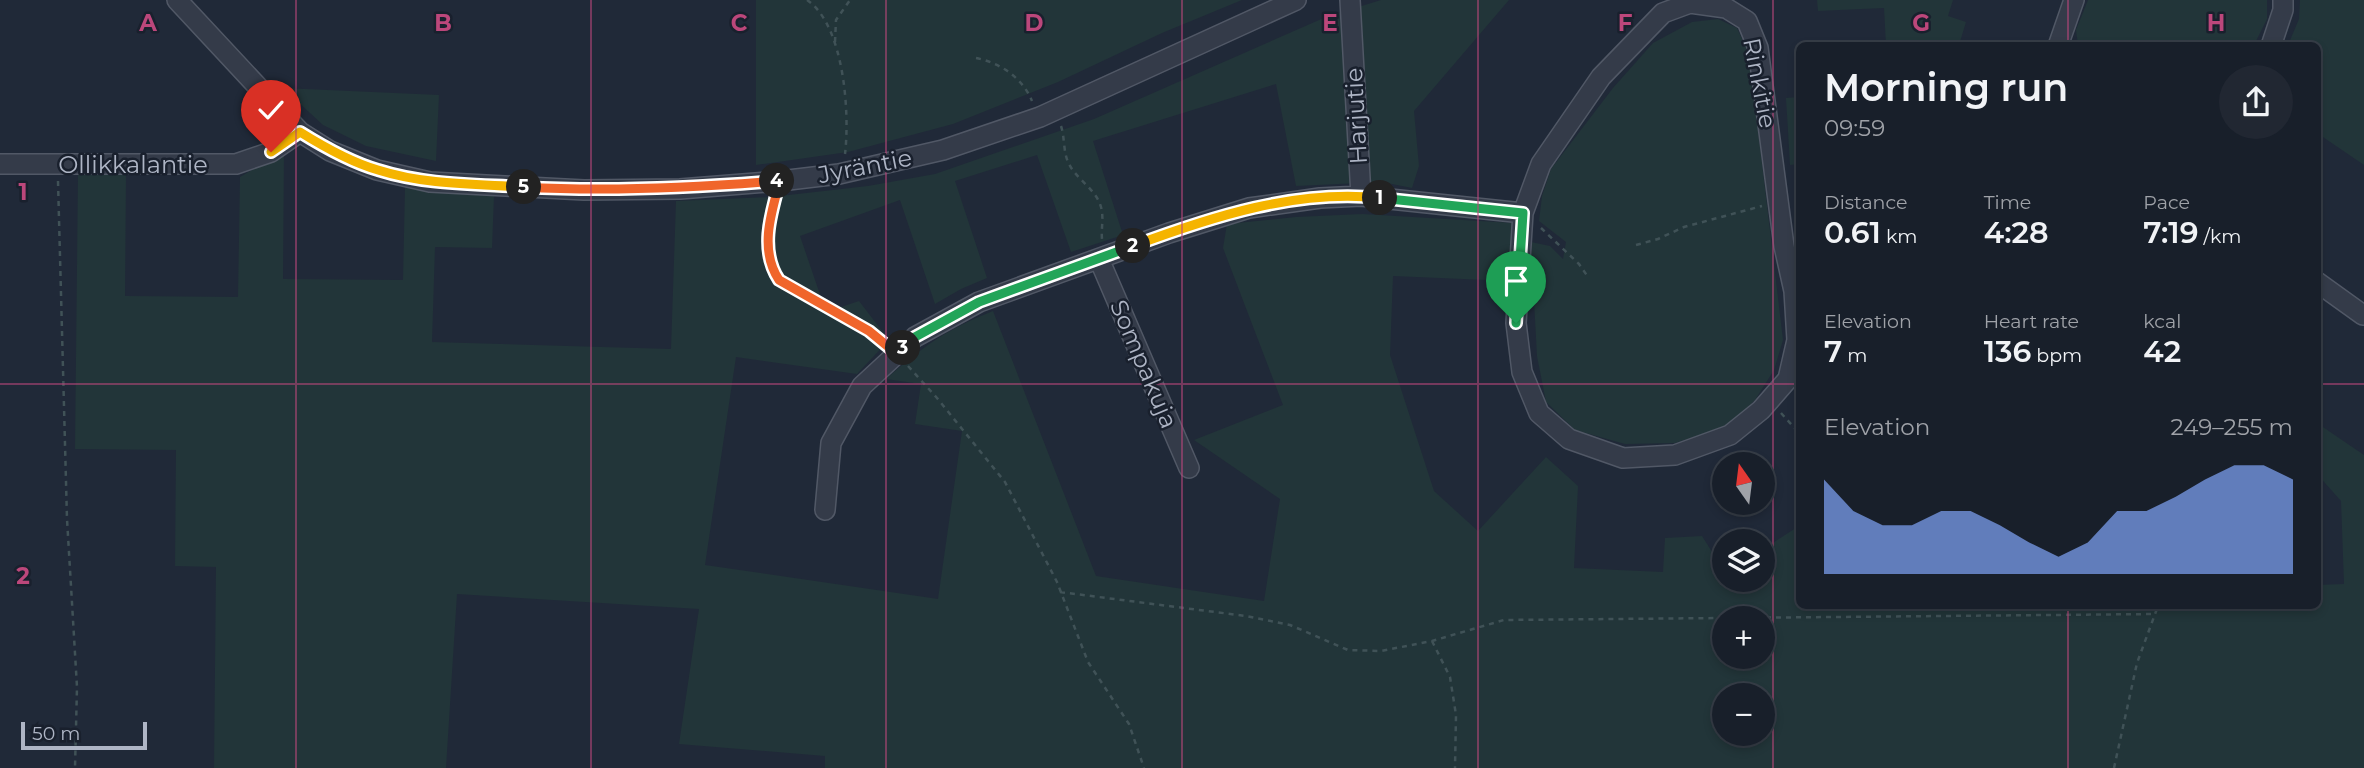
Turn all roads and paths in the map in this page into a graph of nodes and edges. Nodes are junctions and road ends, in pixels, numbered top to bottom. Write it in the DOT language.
graph roads {
  1 [pos="177,0"];
  2 [pos="807,0"];
  3 [pos="850,0"];
  4 [pos="1296,0"];
  5 [pos="1349,0"];
  6 [pos="2074,0"];
  7 [pos="2283,0"];
  8 [pos="2059,42"];
  9 [pos="2272,42"];
  10 [pos="835,45"];
  11 [pos="976,58"];
  12 [pos="1047,113"];
  13 [pos="300,132"];
  14 [pos="0,164"];
  15 [pos="58,164"];
  16 [pos="839,174"];
  17 [pos="780,181"];
  18 [pos="1361,196"];
  19 [pos="1779,203"];
  20 [pos="1523,215"];
  21 [pos="1636,245"];
  22 [pos="1103,257"];
  23 [pos="1588,276"];
  24 [pos="2321,285"];
  25 [pos="2363,315"];
  26 [pos="1796,324"];
  27 [pos="1796,344"];
  28 [pos="897,354"];
  29 [pos="1769,401"];
  30 [pos="1796,430"];
  31 [pos="1189,468"];
  32 [pos="825,510"];
  33 [pos="1060,592"];
  34 [pos="2157,609"];
  35 [pos="2155,614"];
  36 [pos="1712,618"];
  37 [pos="1775,618"];
  38 [pos="1433,641"];
  39 [pos="75,768"];
  40 [pos="1144,768"];
  41 [pos="1455,768"];
  42 [pos="2114,768"];
  1 -- 13 [label="street, Jyräntie"];
  2 -- 10 [label="path"];
  3 -- 10 [label="path"];
  4 -- 12 [label="street, Jyräntie"];
  5 -- 18 [label="street, Harjutie"];
  6 -- 8 [label="street"];
  7 -- 9 [label="street"];
  10 -- 16 [label="path"];
  11 -- 12 [label="path"];
  12 -- 16 [label="street, Jyräntie"];
  12 -- 22 [label="path"];
  13 -- 15 [label="street, Ollikkalantie"];
  13 -- 17 [label="street, Jyräntie"];
  14 -- 15 [label="street, Ollikkalantie"];
  15 -- 39 [label="path"];
  16 -- 17 [label="street, Jyräntie"];
  17 -- 28 [label="path"];
  18 -- 20 [label="street, Harjutie"];
  18 -- 22 [label="street"];
  19 -- 20 [label="street, Rinkitie"];
  19 -- 21 [label="path"];
  19 -- 26 [label="street, Rinkitie"];
  20 -- 23 [label="path"];
  20 -- 29 [label="street, Rinkitie"];
  22 -- 28 [label="street"];
  22 -- 31 [label="street, Sompakuja"];
  24 -- 25 [label="street"];
  27 -- 29 [label="street, Rinkitie"];
  28 -- 32 [label="street"];
  28 -- 33 [label="path"];
  29 -- 30 [label="path"];
  33 -- 38 [label="path"];
  33 -- 40 [label="path"];
  34 -- 35 [label="path"];
  35 -- 37 [label="path"];
  35 -- 42 [label="path"];
  36 -- 38 [label="path"];
  38 -- 41 [label="path"];
}
